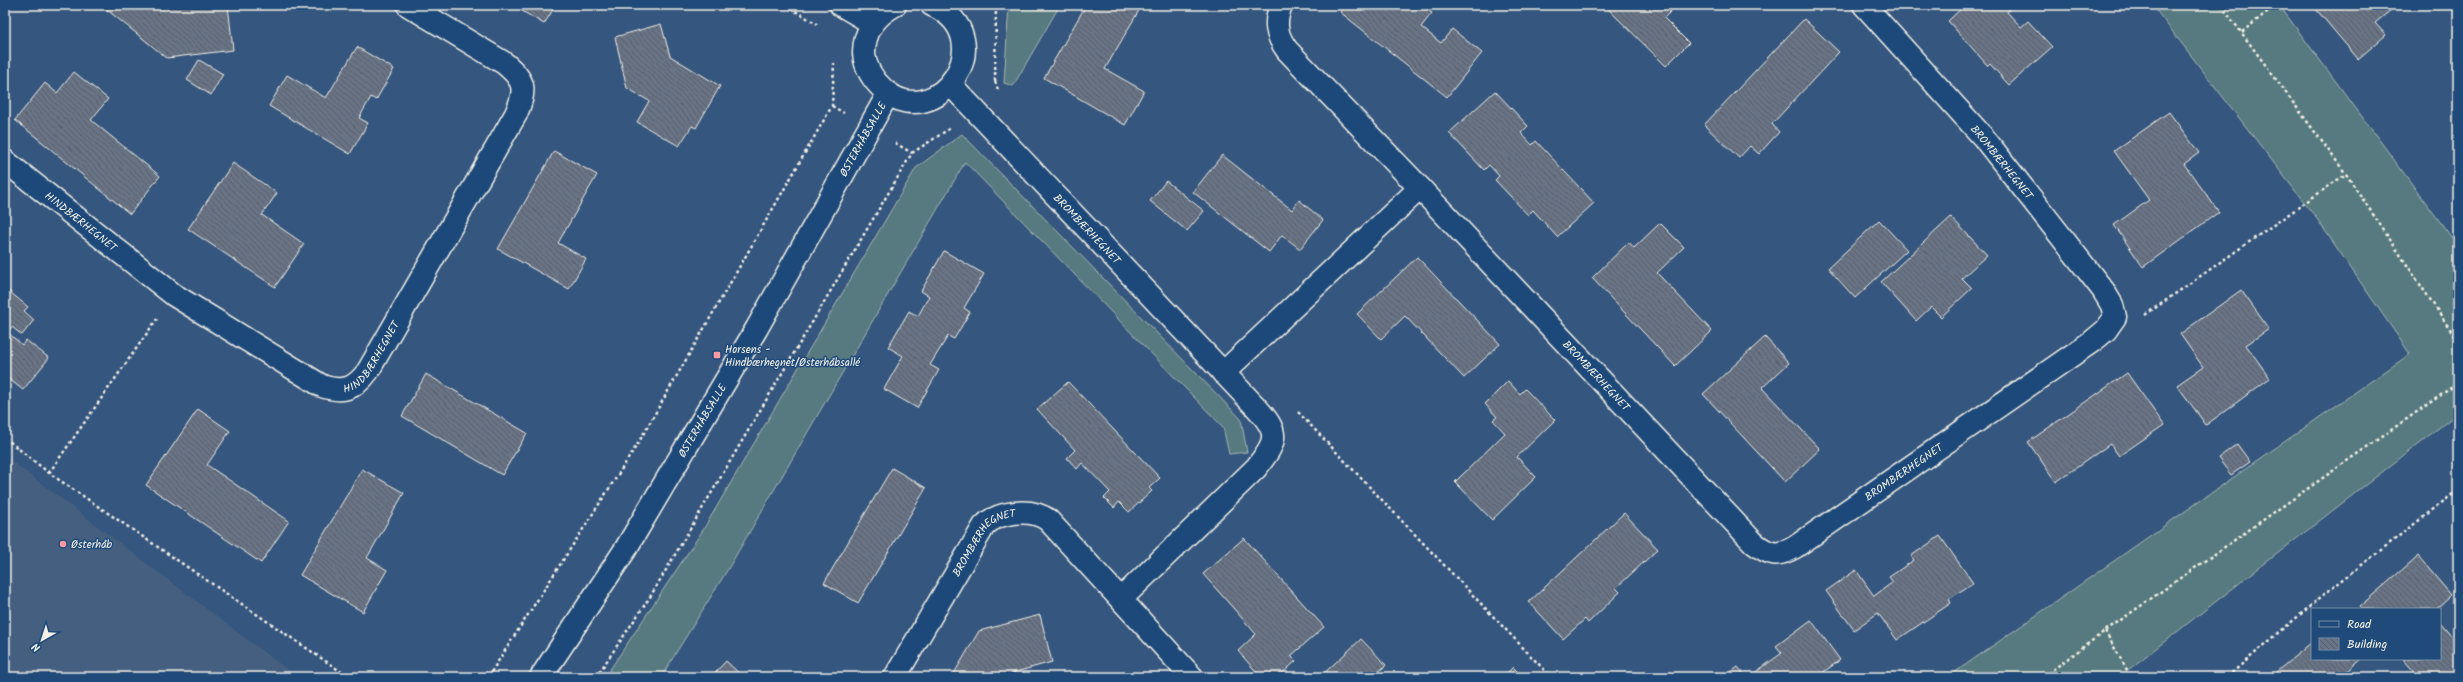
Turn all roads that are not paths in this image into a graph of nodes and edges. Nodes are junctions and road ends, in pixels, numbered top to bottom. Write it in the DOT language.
graph roads {
  1 [pos="408,5"];
  2 [pos="842,5"];
  3 [pos="895,5"];
  4 [pos="1281,5"];
  5 [pos="1864,5"];
  6 [pos="939,6"];
  7 [pos="872,23"];
  8 [pos="951,85"];
  9 [pos="888,94"];
  10 [pos="5,161"];
  11 [pos="1420,188"];
  12 [pos="1223,373"];
  13 [pos="1121,599"];
  14 [pos="541,677"];
  15 [pos="895,677"];
  16 [pos="1192,677"];
  1 -- 10 [label="street, HINDBÆRHEGNET"];
  2 -- 7 [label="street"];
  3 -- 7 [label="street"];
  4 -- 11 [label="street, BROMBÆRHEGNET"];
  5 -- 11 [label="street, BROMBÆRHEGNET"];
  6 -- 8 [label="street"];
  7 -- 9 [label="street"];
  8 -- 9 [label="street"];
  8 -- 12 [label="street, BROMBÆRHEGNET"];
  9 -- 14 [label="street, ØSTERHÅBSALLE"];
  11 -- 12 [label="street"];
  12 -- 13 [label="street, BROMBÆRHEGNET"];
  13 -- 15 [label="street, BROMBÆRHEGNET"];
  13 -- 16 [label="street, BROMBÆRHEGNET"];
}
